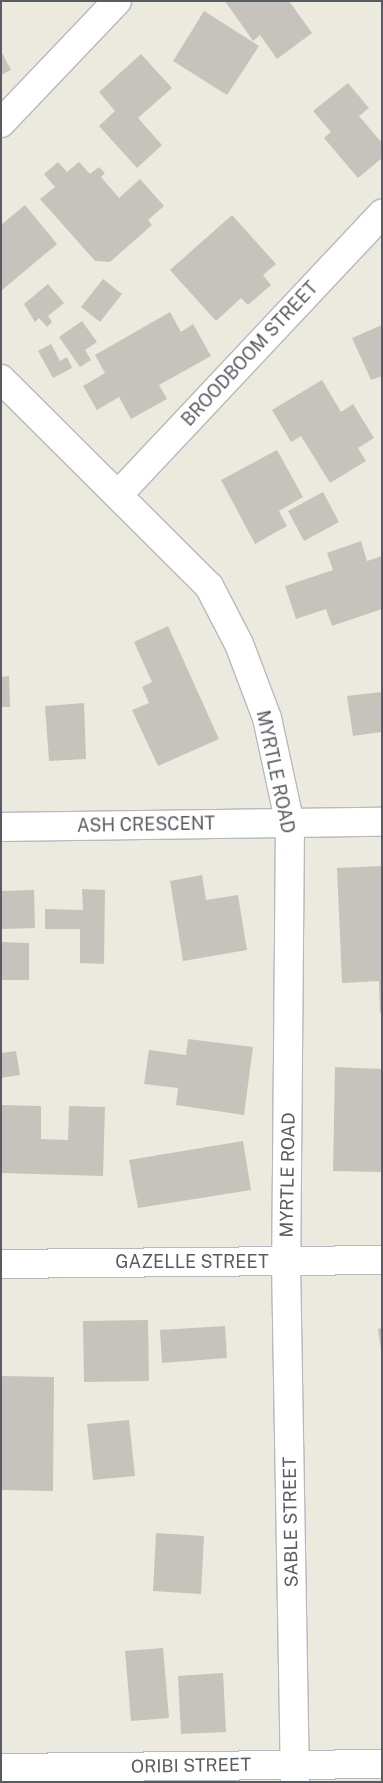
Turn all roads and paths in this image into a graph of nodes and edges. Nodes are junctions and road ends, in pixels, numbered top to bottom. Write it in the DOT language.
graph roads {
  1 [pos="117,1"];
  2 [pos="1,123"];
  3 [pos="382,214"];
  4 [pos="1,379"];
  5 [pos="118,495"];
  6 [pos="382,822"];
  7 [pos="290,824"];
  8 [pos="1,827"];
  9 [pos="382,1260"];
  10 [pos="286,1262"];
  11 [pos="1,1264"];
  12 [pos="382,1764"];
  13 [pos="1,1768"];
  14 [pos="295,1773"];
  1 -- 2 [label="street"];
  3 -- 5 [label="street, BROODBOOM STREET"];
  4 -- 5 [label="street, MYRTLE ROAD"];
  5 -- 7 [label="street, MYRTLE ROAD"];
  6 -- 7 [label="street, ASH CRESCENT"];
  7 -- 8 [label="street, ASH CRESCENT"];
  7 -- 10 [label="street, MYRTLE ROAD"];
  9 -- 10 [label="street, GAZELLE STREET"];
  10 -- 11 [label="street, GAZELLE STREET"];
  10 -- 14 [label="street, SABLE STREET"];
  12 -- 14 [label="street, ORIBI STREET"];
  13 -- 14 [label="street, ORIBI STREET"];
}
